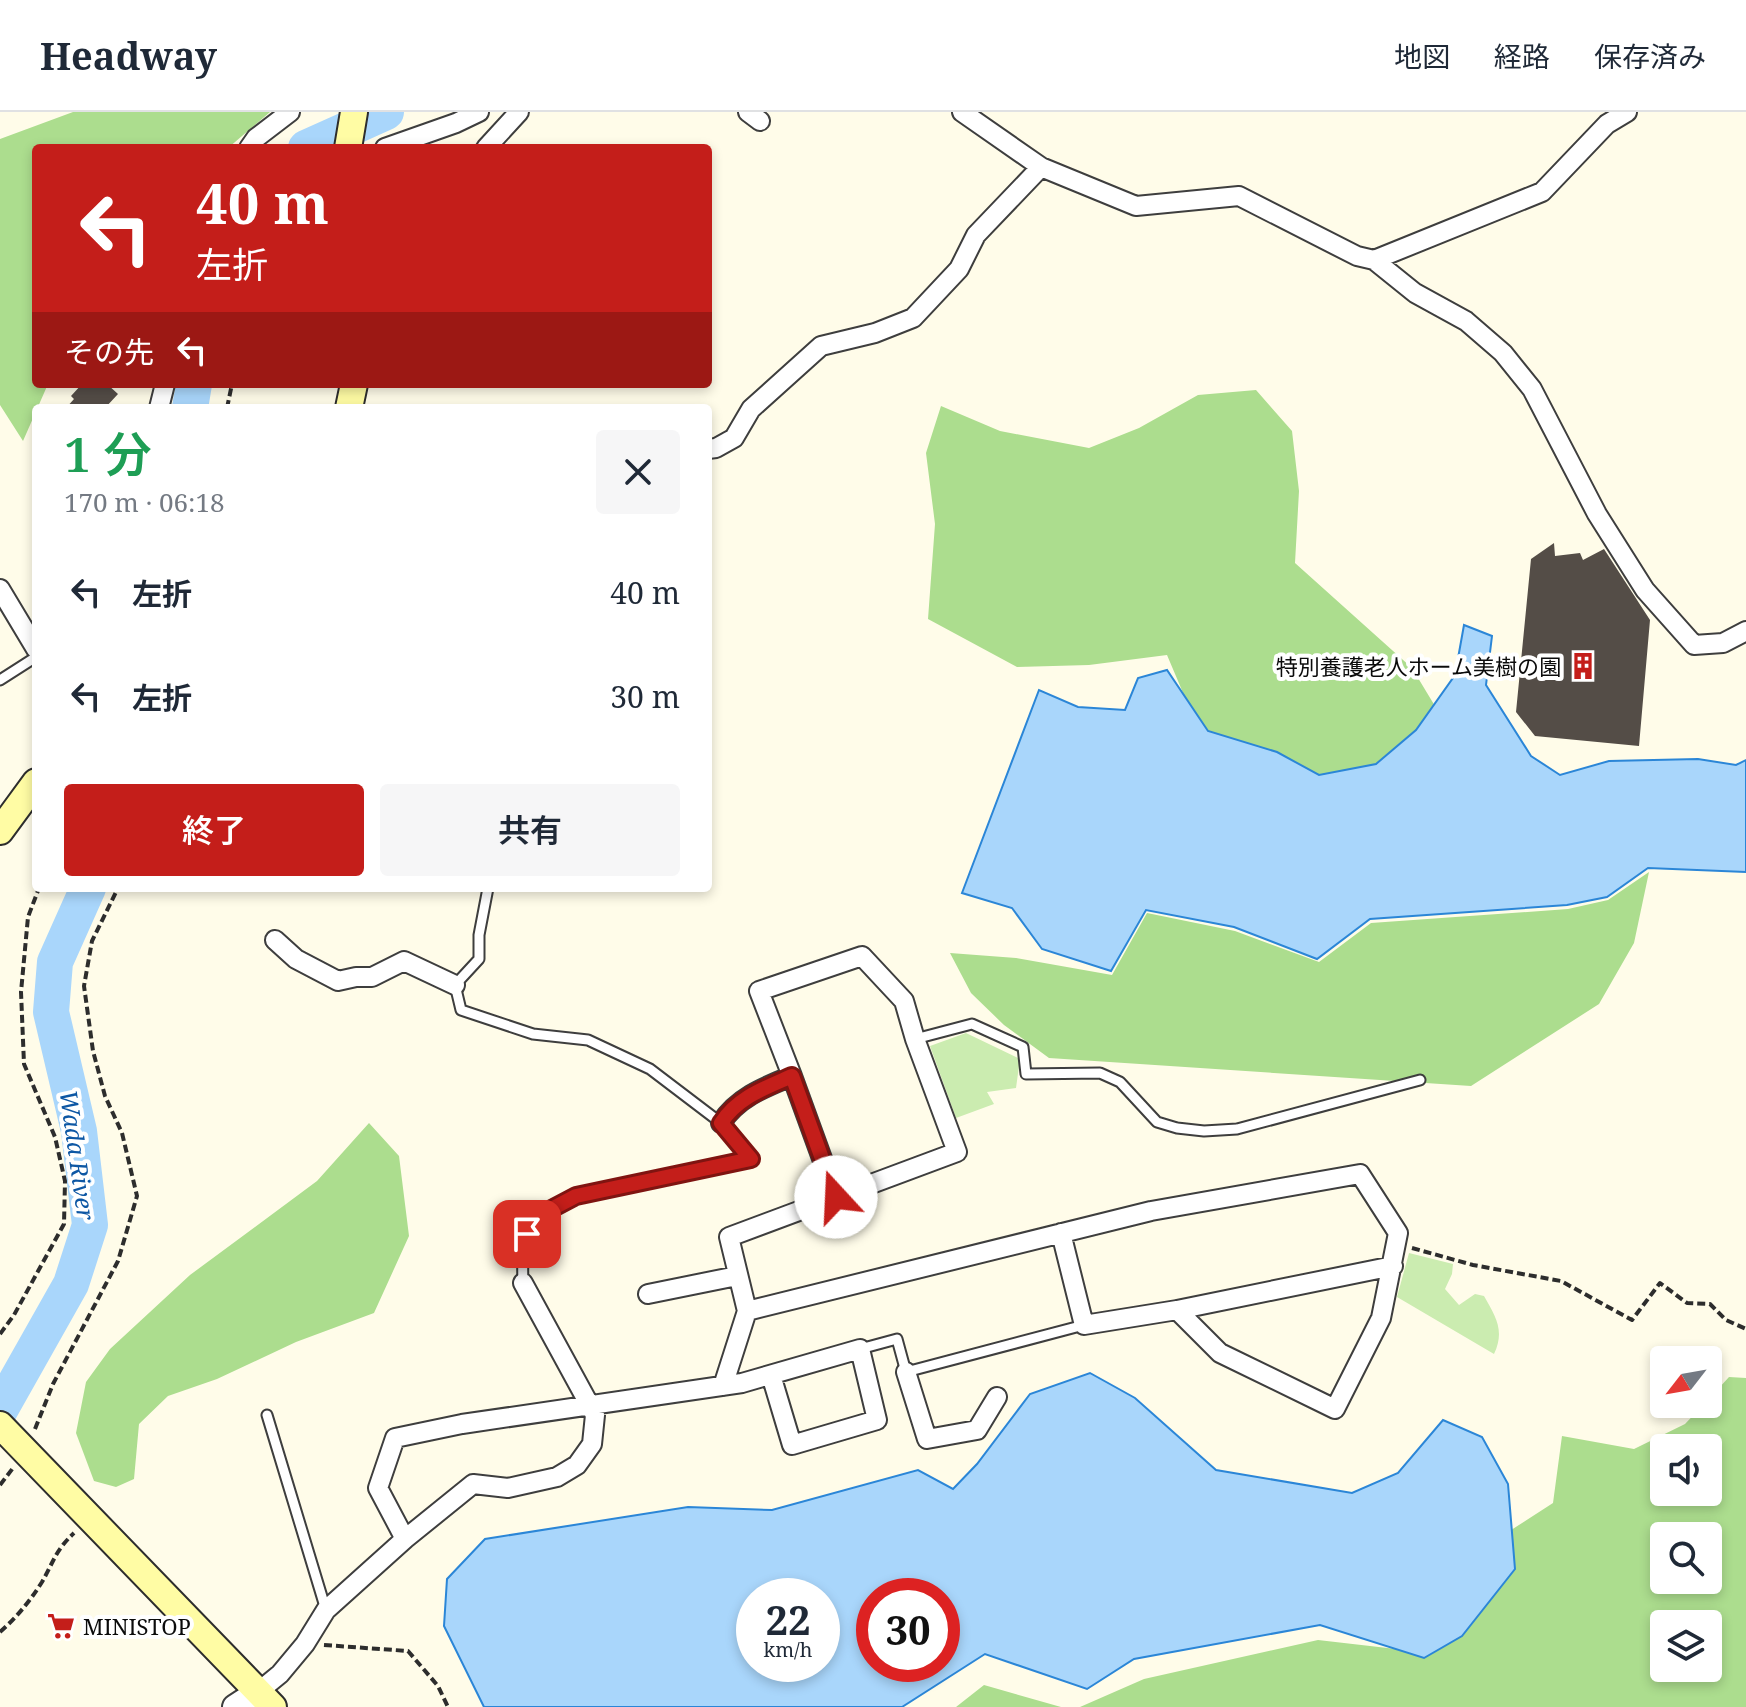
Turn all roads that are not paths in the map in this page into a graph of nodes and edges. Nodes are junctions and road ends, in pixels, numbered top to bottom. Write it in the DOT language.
graph roads {
  1 [pos="290,112"];
  2 [pos="354,112"];
  3 [pos="479,112"];
  4 [pos="519,112"];
  5 [pos="962,112"];
  6 [pos="1627,112"];
  7 [pos="252,144"];
  8 [pos="349,144"];
  9 [pos="396,144"];
  10 [pos="490,144"];
  11 [pos="1041,167"];
  12 [pos="1374,260"];
  13 [pos="712,448"];
  14 [pos="0,589"];
  15 [pos="1746,631"];
  16 [pos="32,642"];
  17 [pos="32,660"];
  18 [pos="0,680"];
  19 [pos="32,787"];
  20 [pos="0,831"];
  21 [pos="487,892"];
  22 [pos="275,940"];
  23 [pos="455,985"];
  24 [pos="915,1039"];
  25 [pos="792,1076"];
  26 [pos="1420,1080"];
  27 [pos="721,1123"];
  28 [pos="836,1197"];
  29 [pos="1061,1233"];
  30 [pos="1393,1266"];
  31 [pos="737,1276"];
  32 [pos="523,1283"];
  33 [pos="648,1294"];
  34 [pos="1177,1310"];
  35 [pos="747,1311"];
  36 [pos="1084,1325"];
  37 [pos="860,1349"];
  38 [pos="906,1372"];
  39 [pos="771,1375"];
  40 [pos="723,1386"];
  41 [pos="997,1397"];
  42 [pos="590,1406"];
  43 [pos="267,1415"];
  44 [pos="13,1439"];
  45 [pos="405,1539"];
  46 [pos="326,1610"];
  47 [pos="266,1700"];
  48 [pos="235,1707"];
  1 -- 7 [label="street"];
  2 -- 8 [label="main road"];
  3 -- 9 [label="street"];
  4 -- 10 [label="street"];
  5 -- 11 [label="street"];
  6 -- 12 [label="street"];
  11 -- 12 [label="street"];
  11 -- 13 [label="street"];
  12 -- 15 [label="street"];
  14 -- 16 [label="street"];
  17 -- 18 [label="lane"];
  19 -- 20 [label="main road"];
  21 -- 23 [label="lane"];
  22 -- 23 [label="street"];
  23 -- 27 [label="lane"];
  24 -- 25 [label="street"];
  24 -- 26 [label="lane"];
  24 -- 28 [label="street"];
  25 -- 27 [label="street"];
  25 -- 28 [label="street"];
  27 -- 32 [label="lane"];
  28 -- 31 [label="street"];
  29 -- 30 [label="street"];
  29 -- 35 [label="street"];
  29 -- 36 [label="street"];
  30 -- 34 [label="street"];
  30 -- 34 [label="street"];
  31 -- 33 [label="street"];
  31 -- 35 [label="street"];
  32 -- 42 [label="street"];
  34 -- 36 [label="street"];
  35 -- 40 [label="street"];
  36 -- 38 [label="lane"];
  37 -- 38 [label="lane"];
  37 -- 39 [label="street"];
  37 -- 39 [label="street"];
  38 -- 41 [label="street"];
  39 -- 40 [label="street"];
  40 -- 42 [label="street"];
  42 -- 45 [label="street"];
  42 -- 45 [label="street"];
  43 -- 46 [label="lane"];
  44 -- 47 [label="main road"];
  45 -- 46 [label="street"];
  46 -- 47 [label="street"];
  47 -- 48 [label="street"];
}
